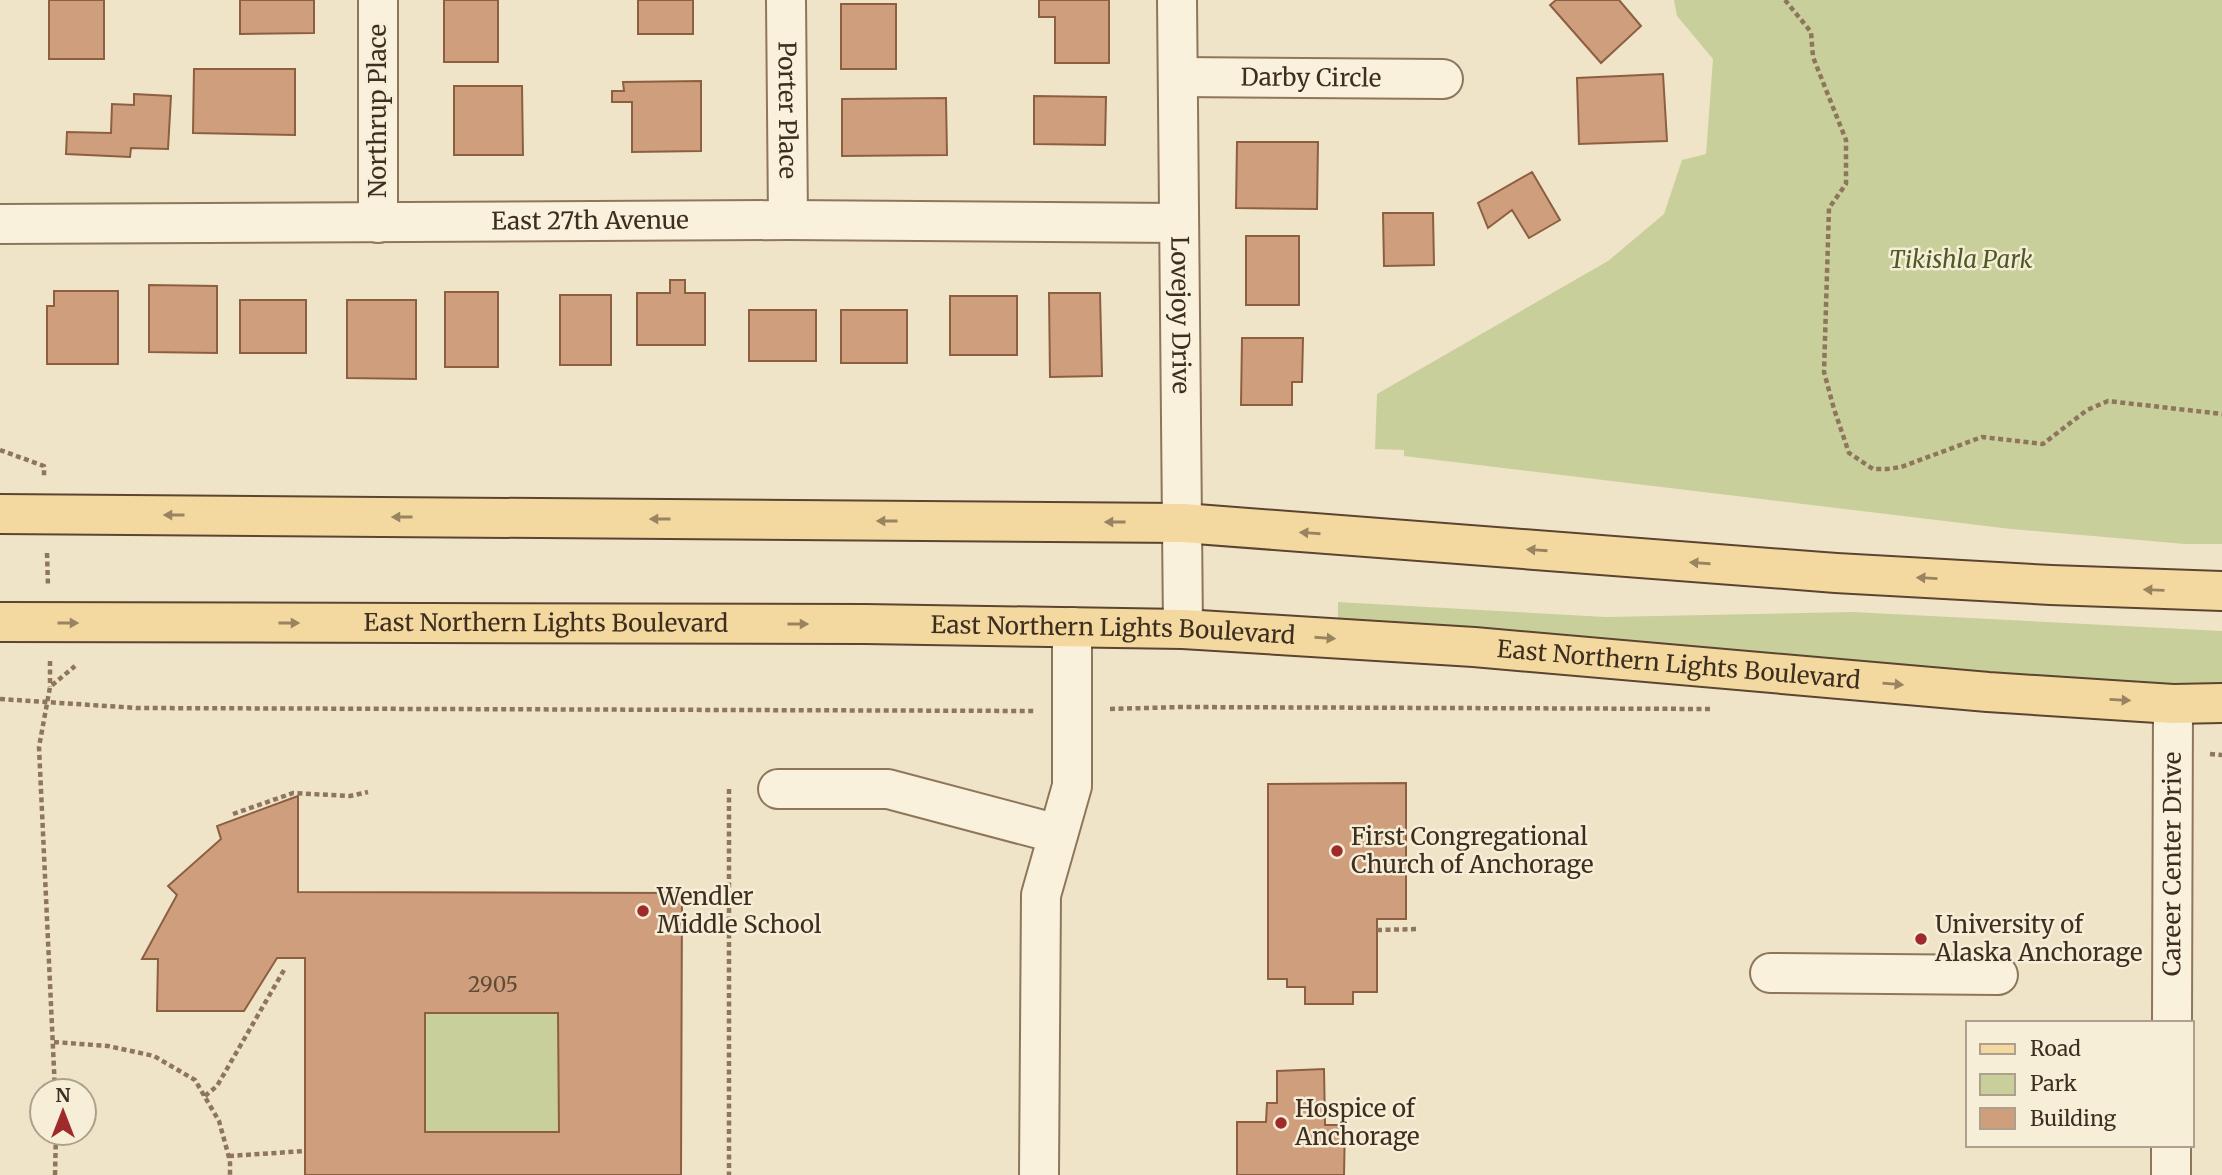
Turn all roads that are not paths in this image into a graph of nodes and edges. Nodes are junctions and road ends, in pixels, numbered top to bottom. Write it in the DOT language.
graph roads {
  1 [pos="378,0"];
  2 [pos="786,0"];
  3 [pos="1177,0"];
  4 [pos="1178,77"];
  5 [pos="1443,79"];
  6 [pos="788,220"];
  7 [pos="0,223"];
  8 [pos="378,223"];
  9 [pos="1179,223"];
  10 [pos="0,514"];
  11 [pos="1183,523"];
  12 [pos="2222,591"];
  13 [pos="0,622"];
  14 [pos="1072,628"];
  15 [pos="1183,629"];
  16 [pos="2222,703"];
  17 [pos="2173,704"];
  18 [pos="778,789"];
  19 [pos="1058,834"];
  20 [pos="1770,973"];
  21 [pos="1998,975"];
  22 [pos="2172,1021"];
  23 [pos="2171,1147"];
  24 [pos="1039,1175"];
  25 [pos="2171,1175"];
  1 -- 8 [label="street, Northrup Place"];
  2 -- 6 [label="street, Porter Place"];
  3 -- 4 [label="street, Lovejoy Drive"];
  4 -- 5 [label="street, Darby Circle"];
  4 -- 9 [label="street, Lovejoy Drive"];
  6 -- 8 [label="street, East 27th Avenue"];
  6 -- 9 [label="street, East 27th Avenue"];
  7 -- 8 [label="street, East 27th Avenue"];
  9 -- 11 [label="street, Lovejoy Drive"];
  11 -- 10 [label="main road, one-way"];
  12 -- 11 [label="main road, one-way"];
  11 -- 15 [label="street, Lovejoy Drive"];
  13 -- 14 [label="main road, East Northern Lights Boulevard, one-way"];
  14 -- 15 [label="main road, East Northern Lights Boulevard"];
  14 -- 19 [label="street"];
  15 -- 17 [label="main road, East Northern Lights Boulevard, one-way"];
  16 -- 17 [label="main road, East Northern Lights Boulevard"];
  17 -- 22 [label="street, Career Center Drive"];
  18 -- 19 [label="street"];
  19 -- 24 [label="street"];
  20 -- 21 [label="street"];
  23 -- 25 [label="street"];
}
